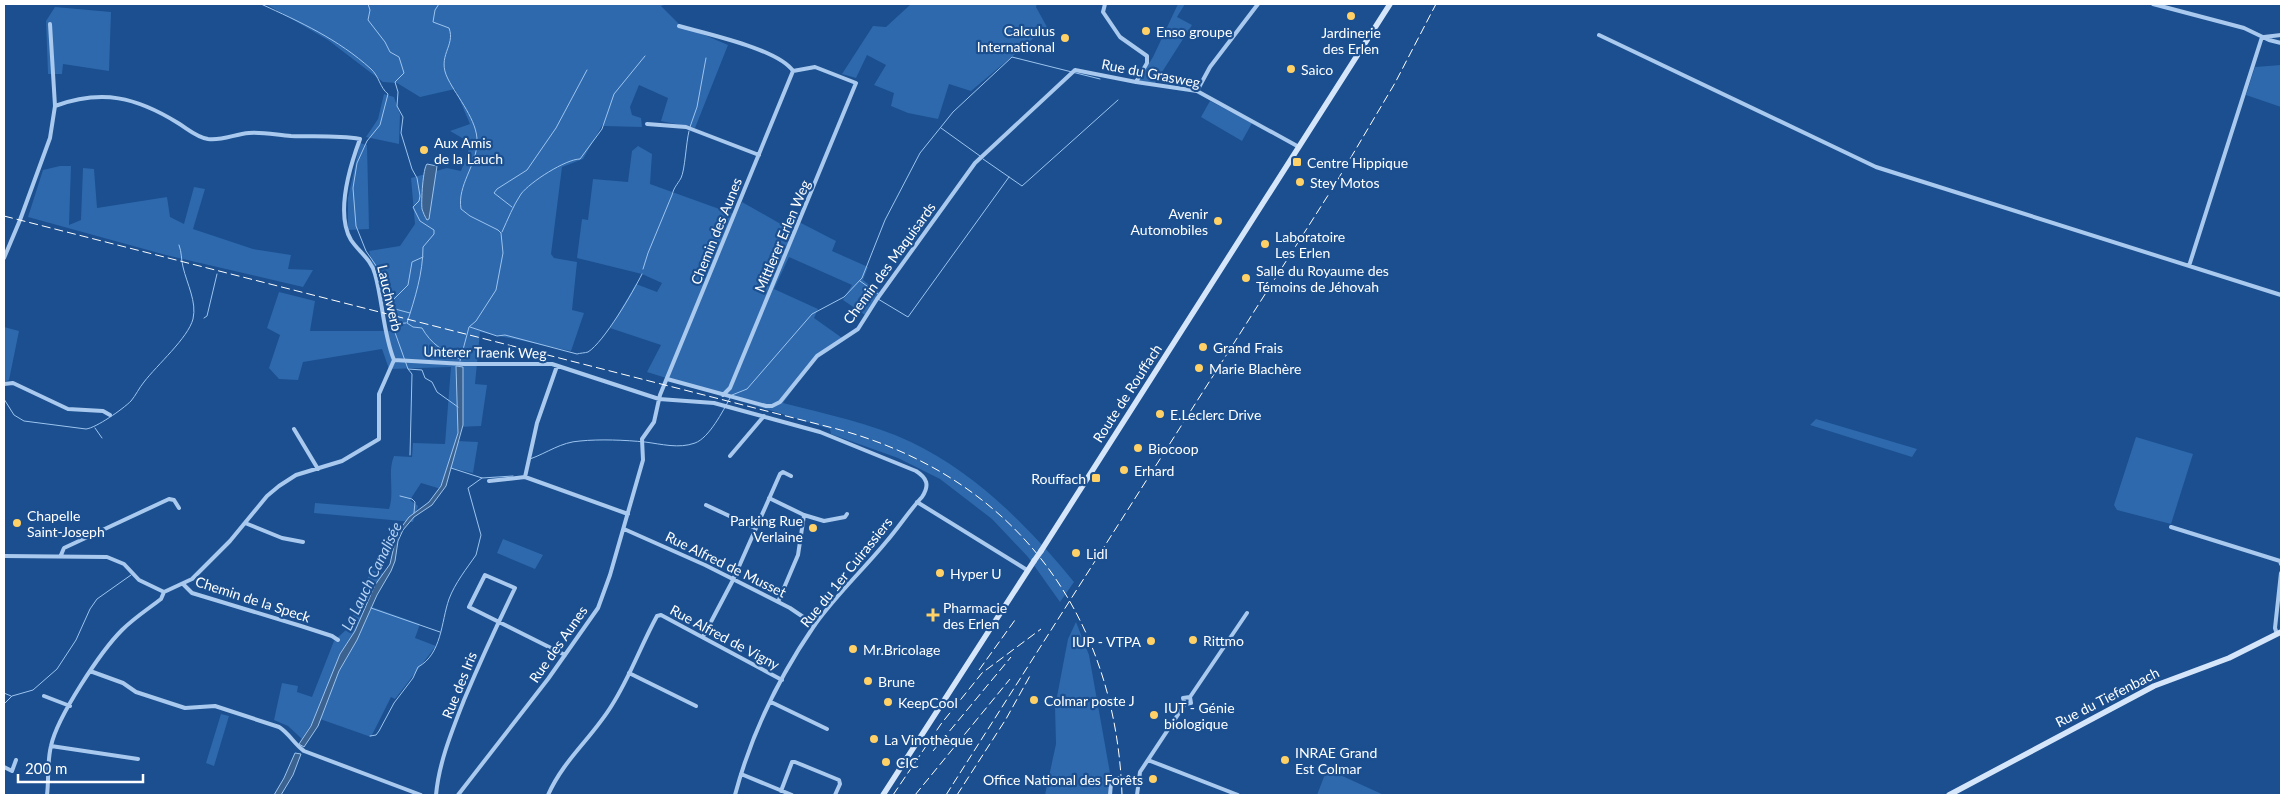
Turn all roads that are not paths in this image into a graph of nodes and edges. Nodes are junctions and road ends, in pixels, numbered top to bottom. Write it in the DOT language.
graph roads {
  1 [pos="1105,4"];
  2 [pos="1258,4"];
  3 [pos="1390,4"];
  4 [pos="2153,4"];
  5 [pos="50,24"];
  6 [pos="679,26"];
  7 [pos="1599,35"];
  8 [pos="2281,35"];
  9 [pos="2262,36"];
  10 [pos="2281,43"];
  11 [pos="1075,70"];
  12 [pos="793,71"];
  13 [pos="1136,82"];
  14 [pos="1197,92"];
  15 [pos="54,106"];
  16 [pos="646,124"];
  17 [pos="1299,147"];
  18 [pos="759,155"];
  19 [pos="4,258"];
  20 [pos="2188,266"];
  21 [pos="2281,295"];
  22 [pos="394,360"];
  23 [pos="556,366"];
  24 [pos="667,379"];
  25 [pos="5,383"];
  26 [pos="723,395"];
  27 [pos="659,400"];
  28 [pos="110,415"];
  29 [pos="764,416"];
  30 [pos="294,429"];
  31 [pos="730,456"];
  32 [pos="318,469"];
  33 [pos="791,476"];
  34 [pos="525,477"];
  35 [pos="489,481"];
  36 [pos="769,498"];
  37 [pos="917,502"];
  38 [pos="706,505"];
  39 [pos="179,508"];
  40 [pos="628,514"];
  41 [pos="848,514"];
  42 [pos="804,515"];
  43 [pos="245,523"];
  44 [pos="2171,527"];
  45 [pos="755,528"];
  46 [pos="624,529"];
  47 [pos="303,542"];
  48 [pos="61,555"];
  49 [pos="4,556"];
  50 [pos="2281,564"];
  51 [pos="1027,570"];
  52 [pos="2281,573"];
  53 [pos="733,580"];
  54 [pos="183,584"];
  55 [pos="164,592"];
  56 [pos="778,602"];
  57 [pos="1247,613"];
  58 [pos="499,622"];
  59 [pos="815,625"];
  60 [pos="2279,633"];
  61 [pos="703,637"];
  62 [pos="338,640"];
  63 [pos="565,655"];
  64 [pos="90,671"];
  65 [pos="629,673"];
  66 [pos="782,680"];
  67 [pos="44,696"];
  68 [pos="770,702"];
  69 [pos="70,706"];
  70 [pos="696,706"];
  71 [pos="827,729"];
  72 [pos="51,746"];
  73 [pos="138,759"];
  74 [pos="16,760"];
  75 [pos="1148,760"];
  76 [pos="4,767"];
  77 [pos="740,774"];
  78 [pos="1138,777"];
  79 [pos="781,791"];
  80 [pos="47,795"];
  81 [pos="421,795"];
  82 [pos="436,795"];
  83 [pos="458,795"];
  84 [pos="548,795"];
  85 [pos="735,795"];
  86 [pos="792,795"];
  87 [pos="836,795"];
  88 [pos="883,795"];
  89 [pos="1110,795"];
  90 [pos="1137,795"];
  91 [pos="1238,795"];
  92 [pos="1949,795"];
  1 -- 13 [label="street"];
  2 -- 14 [label="street"];
  3 -- 17 [label="main road, Route de Rouffach"];
  4 -- 9 [label="street"];
  5 -- 15 [label="street"];
  6 -- 12 [label="street"];
  7 -- 20 [label="street"];
  8 -- 9 [label="street"];
  9 -- 10 [label="street"];
  9 -- 20 [label="street"];
  11 -- 13 [label="street, Rue du Grasweg"];
  11 -- 26 [label="street, Chemin des Maquisards"];
  12 -- 18 [label="street, Chemin des Aunes"];
  12 -- 26 [label="street, Mittlerer Erlen Weg"];
  13 -- 14 [label="street, Rue du Grasweg"];
  14 -- 17 [label="street, Rue du Grasweg"];
  15 -- 19 [label="street"];
  15 -- 22 [label="street, Lauchwerb"];
  16 -- 18 [label="street"];
  17 -- 51 [label="main road, Route de Rouffach, bridge"];
  18 -- 24 [label="street, Chemin des Aunes"];
  20 -- 21 [label="street"];
  22 -- 23 [label="street, Unterer Traenk Weg"];
  22 -- 32 [label="street"];
  23 -- 27 [label="street, Unterer Traenk Weg"];
  23 -- 34 [label="street"];
  24 -- 26 [label="street, Chemin des Maquisards"];
  24 -- 27 [label="street, Chemin des Aunes"];
  25 -- 28 [label="street"];
  27 -- 29 [label="street, Unterer Traenk Weg"];
  27 -- 40 [label="street, Rue des Aunes"];
  29 -- 31 [label="street"];
  29 -- 37 [label="street, Rue du 1er Cuirassiers"];
  30 -- 32 [label="street"];
  32 -- 43 [label="street"];
  33 -- 36 [label="street"];
  34 -- 35 [label="street"];
  34 -- 40 [label="street"];
  36 -- 42 [label="street"];
  36 -- 45 [label="street"];
  37 -- 51 [label="street"];
  37 -- 59 [label="street, Rue du 1er Cuirassiers"];
  38 -- 45 [label="street"];
  39 -- 48 [label="street"];
  40 -- 46 [label="street, Rue des Aunes"];
  41 -- 42 [label="street"];
  42 -- 56 [label="street"];
  43 -- 47 [label="street"];
  43 -- 54 [label="street"];
  44 -- 50 [label="street"];
  45 -- 53 [label="street"];
  46 -- 53 [label="street, Rue Alfred de Musset"];
  46 -- 63 [label="street, Rue des Aunes"];
  48 -- 49 [label="street"];
  48 -- 55 [label="street"];
  51 -- 88 [label="main road, Route de Rouffach"];
  52 -- 60 [label="street"];
  53 -- 56 [label="street, Rue Alfred de Musset"];
  53 -- 61 [label="street"];
  54 -- 55 [label="street, Chemin de la Speck"];
  54 -- 62 [label="street, Chemin de la Speck"];
  55 -- 64 [label="street, Chemin de la Speck"];
  56 -- 59 [label="street, Rue Alfred de Musset"];
  57 -- 75 [label="street"];
  58 -- 58 [label="street, Rue des Iris"];
  58 -- 63 [label="street"];
  58 -- 82 [label="street, Rue des Iris"];
  59 -- 66 [label="street, Rue du 1er Cuirassiers"];
  60 -- 92 [label="main road, Rue du Tiefenbach"];
  61 -- 65 [label="street, Rue Alfred de Vigny"];
  61 -- 66 [label="street, Rue Alfred de Vigny"];
  63 -- 83 [label="street, Rue des Aunes"];
  64 -- 69 [label="street, Chemin de la Speck"];
  64 -- 81 [label="street"];
  65 -- 70 [label="street"];
  65 -- 84 [label="street"];
  66 -- 68 [label="street, Rue du 1er Cuirassiers"];
  67 -- 69 [label="street"];
  68 -- 71 [label="street"];
  68 -- 77 [label="street, Rue du 1er Cuirassiers"];
  69 -- 72 [label="street, Chemin de la Speck"];
  72 -- 73 [label="street"];
  72 -- 80 [label="street, Chemin de la Speck"];
  74 -- 76 [label="street"];
  75 -- 78 [label="street"];
  75 -- 91 [label="street"];
  77 -- 79 [label="street"];
  77 -- 85 [label="street, Rue du 1er Cuirassiers"];
  78 -- 89 [label="street, bridge"];
  78 -- 90 [label="street"];
  79 -- 86 [label="street"];
  79 -- 87 [label="street"];
}
